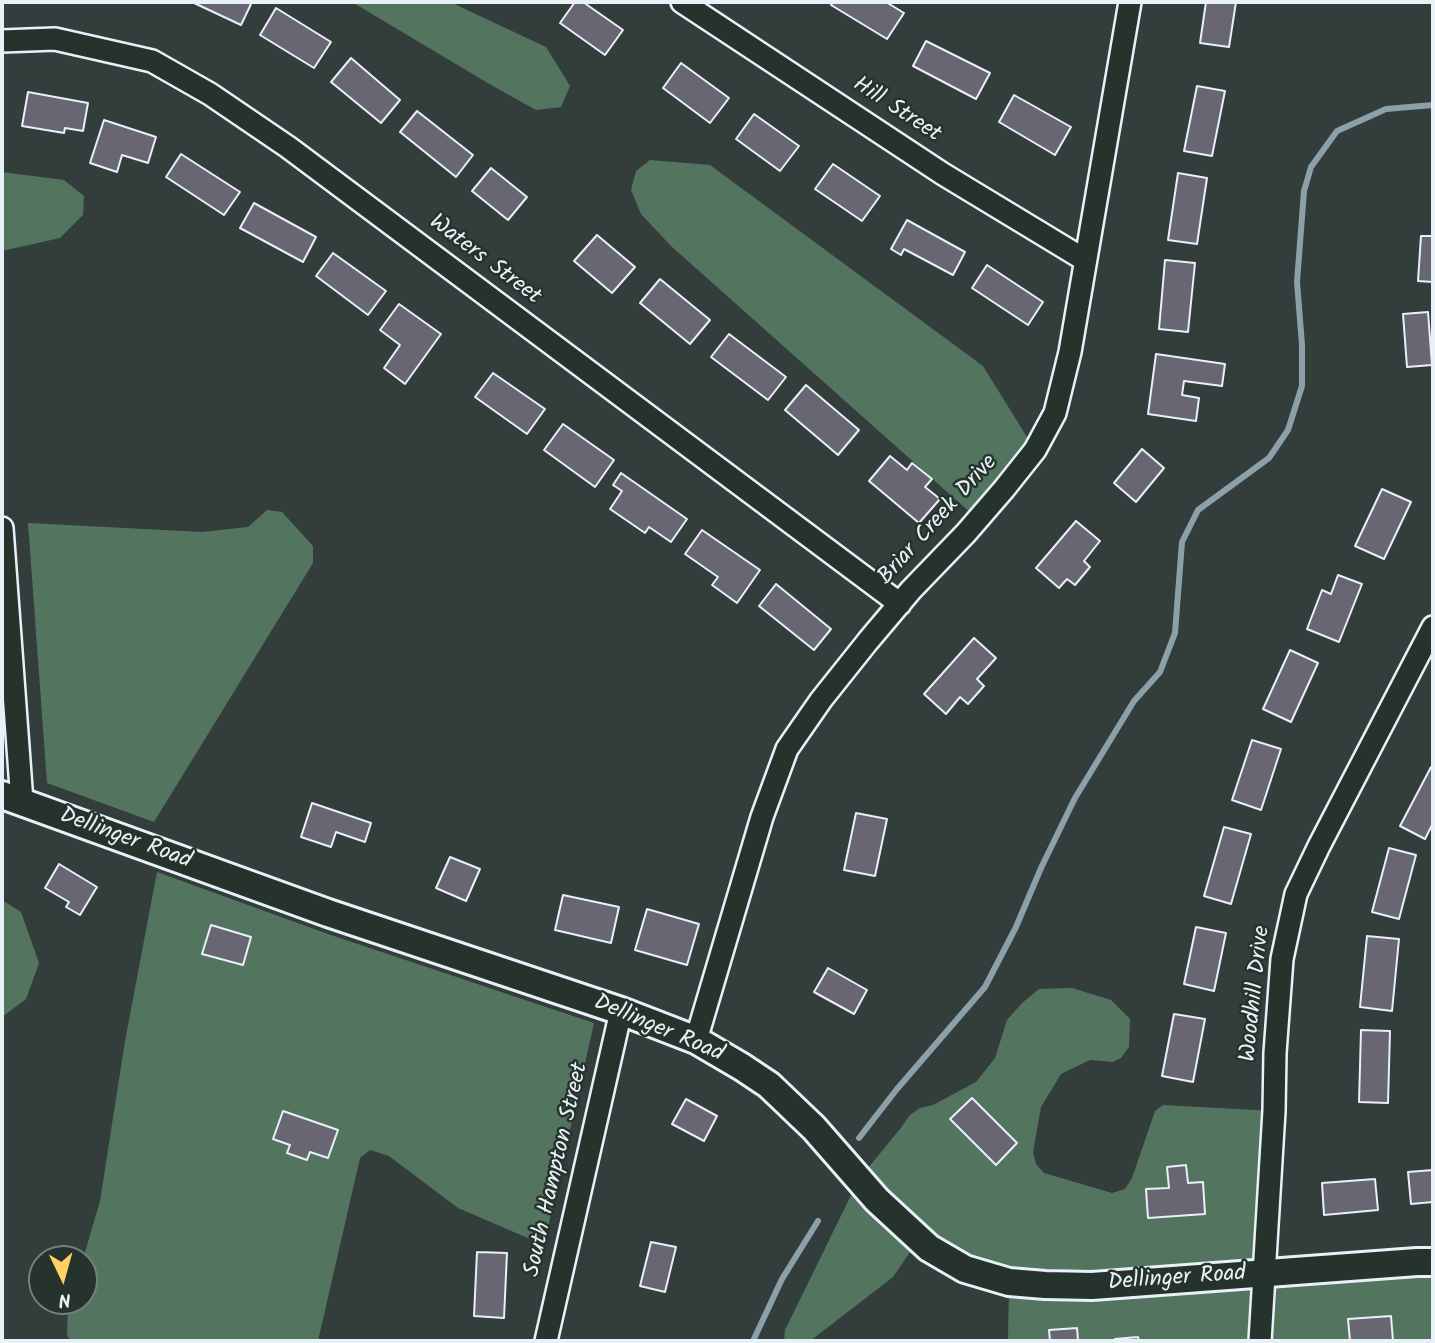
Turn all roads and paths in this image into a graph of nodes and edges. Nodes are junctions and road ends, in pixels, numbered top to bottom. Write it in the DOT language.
graph roads {
  1 [pos="682,2"];
  2 [pos="1130,2"];
  3 [pos="2,41"];
  4 [pos="1085,260"];
  5 [pos="2,528"];
  6 [pos="900,604"];
  7 [pos="1433,627"];
  8 [pos="12,798"];
  9 [pos="621,1011"];
  10 [pos="696,1040"];
  11 [pos="1433,1262"];
  12 [pos="1264,1274"];
  13 [pos="546,1341"];
  14 [pos="1260,1341"];
  1 -- 4 [label="street, Hill Street"];
  2 -- 4 [label="street, Briar Creek Drive"];
  3 -- 6 [label="street, Waters Street"];
  4 -- 6 [label="street, Briar Creek Drive"];
  5 -- 8 [label="street"];
  6 -- 10 [label="street, Briar Creek Drive"];
  7 -- 12 [label="street, Woodhill Drive"];
  8 -- 9 [label="street, Dellinger Road"];
  9 -- 10 [label="street, Dellinger Road"];
  9 -- 13 [label="street, South Hampton Street"];
  10 -- 12 [label="street, Dellinger Road"];
  11 -- 12 [label="street, Dellinger Road"];
  12 -- 14 [label="street, Woodhill Drive"];
}
